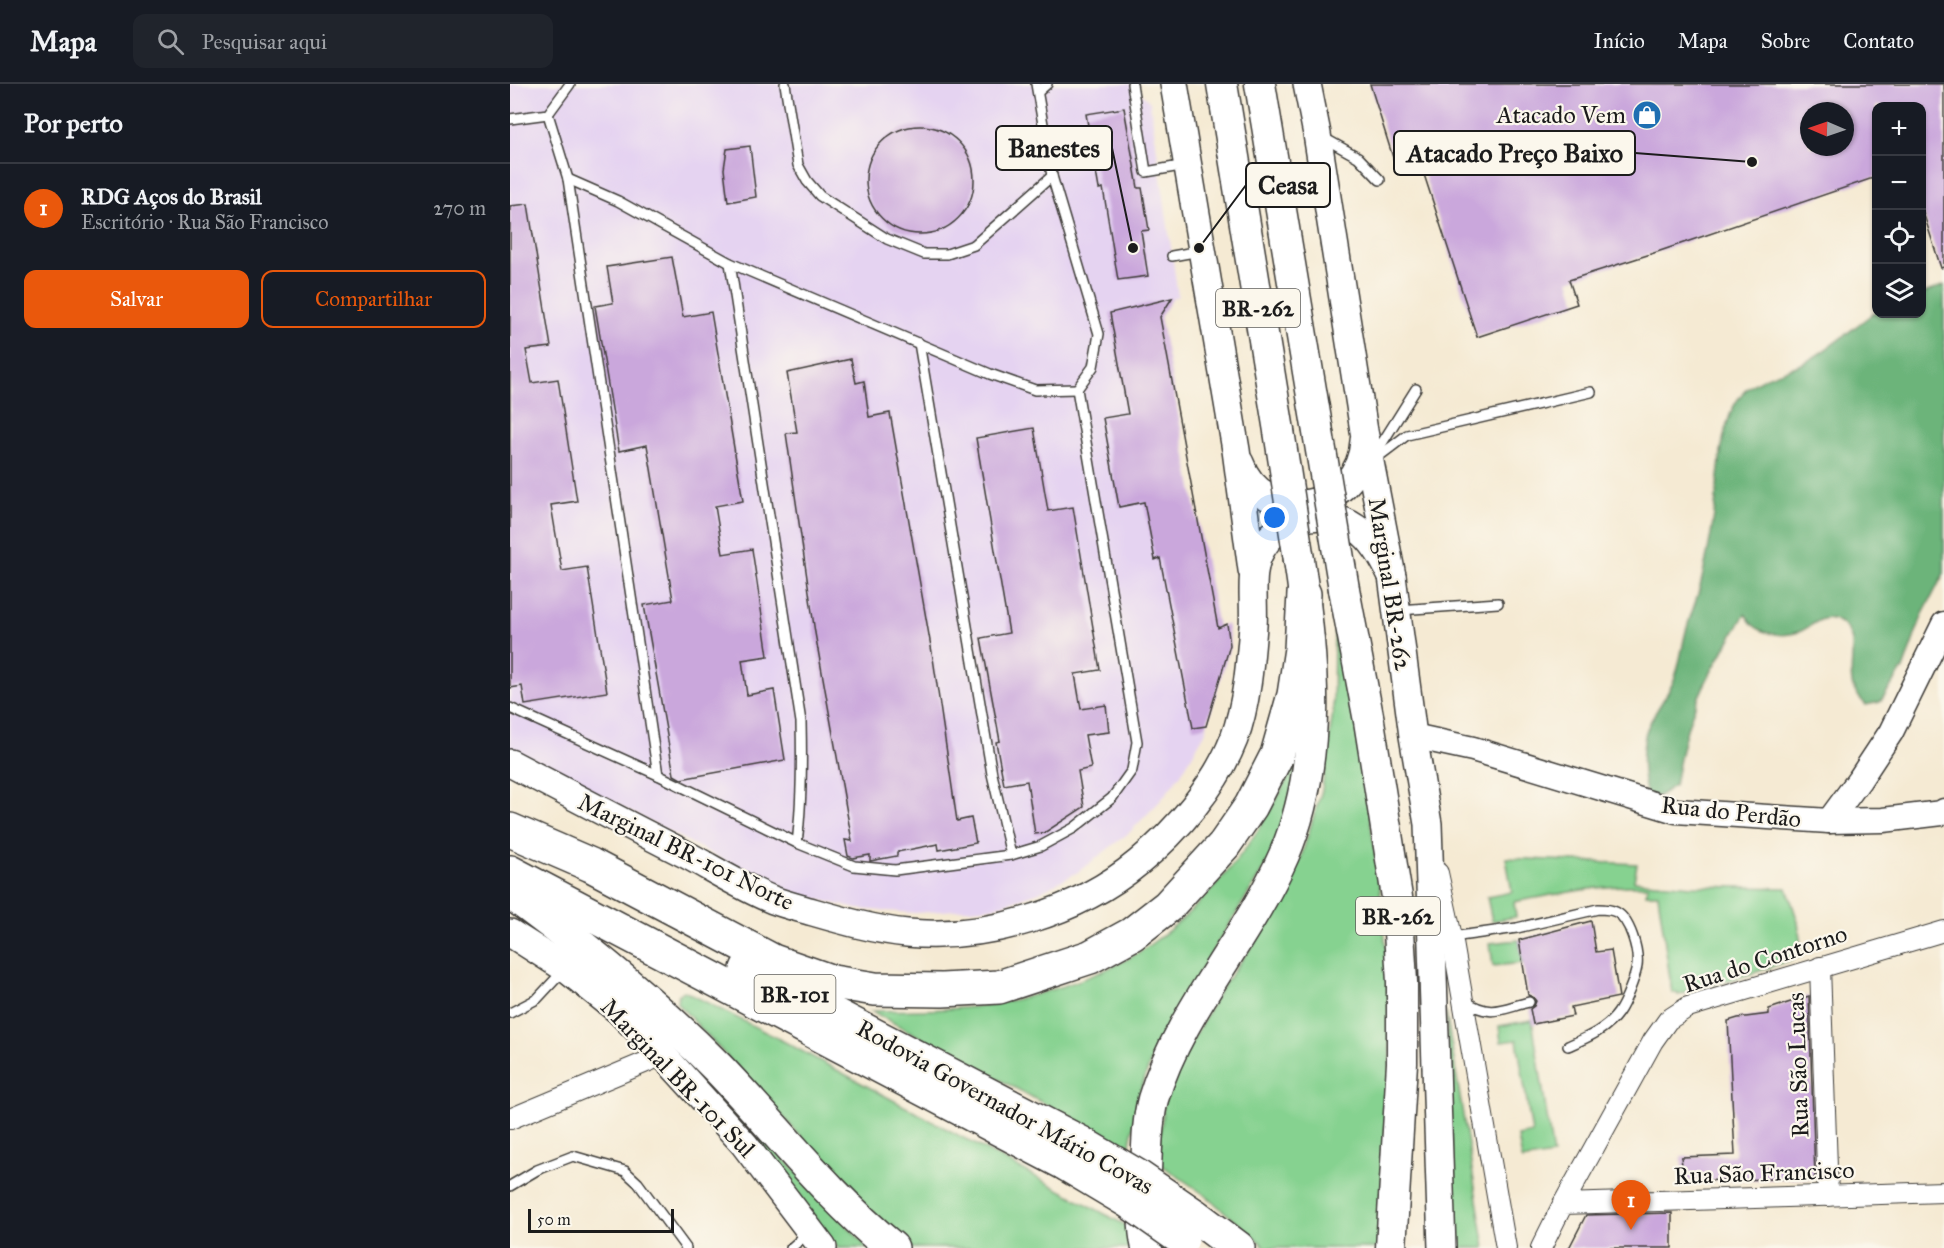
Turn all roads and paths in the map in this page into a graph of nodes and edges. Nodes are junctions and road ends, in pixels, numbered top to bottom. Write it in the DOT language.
graph roads {
  1 [pos="570,84"];
  2 [pos="784,84"];
  3 [pos="1047,84"];
  4 [pos="1132,84"];
  5 [pos="1222,84"];
  6 [pos="1260,84"];
  7 [pos="1307,84"];
  8 [pos="1173,87"];
  9 [pos="1037,88"];
  10 [pos="548,114"];
  11 [pos="510,119"];
  12 [pos="1317,134"];
  13 [pos="1188,165"];
  14 [pos="1052,176"];
  15 [pos="568,179"];
  16 [pos="1380,180"];
  17 [pos="1203,250"];
  18 [pos="1173,256"];
  19 [pos="730,263"];
  20 [pos="919,344"];
  21 [pos="1077,389"];
  22 [pos="1416,389"];
  23 [pos="1591,392"];
  24 [pos="1364,431"];
  25 [pos="1236,450"];
  26 [pos="1370,463"];
  27 [pos="1392,576"];
  28 [pos="1304,594"];
  29 [pos="1254,598"];
  30 [pos="1498,603"];
  31 [pos="1396,610"];
  32 [pos="1944,624"];
  33 [pos="510,708"];
  34 [pos="1413,736"];
  35 [pos="510,763"];
  36 [pos="658,775"];
  37 [pos="1943,812"];
  38 [pos="1829,821"];
  39 [pos="1428,824"];
  40 [pos="510,831"];
  41 [pos="510,843"];
  42 [pos="797,843"];
  43 [pos="1011,855"];
  44 [pos="510,872"];
  45 [pos="510,892"];
  46 [pos="1944,932"];
  47 [pos="510,933"];
  48 [pos="1452,938"];
  49 [pos="1820,967"];
  50 [pos="565,968"];
  51 [pos="1463,1000"];
  52 [pos="1529,1002"];
  53 [pos="510,1013"];
  54 [pos="1568,1046"];
  55 [pos="663,1055"];
  56 [pos="510,1119"];
  57 [pos="1074,1154"];
  58 [pos="510,1186"];
  59 [pos="1944,1192"];
  60 [pos="1828,1196"];
  61 [pos="1563,1204"];
  62 [pos="1190,1234"];
  63 [pos="808,1242"];
  64 [pos="686,1248"];
  65 [pos="892,1248"];
  66 [pos="1147,1248"];
  67 [pos="1238,1248"];
  68 [pos="1390,1248"];
  69 [pos="1442,1248"];
  70 [pos="1506,1248"];
  71 [pos="1540,1248"];
  1 -- 10 [label="lane"];
  2 -- 14 [label="lane"];
  3 -- 9 [label="lane"];
  4 -- 13 [label="lane"];
  5 -- 28 [label="main road, BR-262, bridge"];
  6 -- 68 [label="main road, BR-262, bridge"];
  7 -- 12 [label="main road"];
  8 -- 13 [label="main road, BR-262"];
  9 -- 14 [label="lane"];
  10 -- 11 [label="lane"];
  10 -- 15 [label="lane"];
  12 -- 16 [label="lane"];
  12 -- 24 [label="main road"];
  13 -- 17 [label="main road, BR-262"];
  14 -- 21 [label="lane"];
  15 -- 19 [label="lane"];
  15 -- 36 [label="lane"];
  17 -- 18 [label="lane"];
  17 -- 25 [label="main road, BR-262"];
  19 -- 20 [label="lane"];
  19 -- 42 [label="lane"];
  20 -- 21 [label="lane"];
  20 -- 43 [label="lane"];
  21 -- 43 [label="lane"];
  22 -- 26 [label="lane"];
  23 -- 26 [label="lane"];
  24 -- 25 [label="main road"];
  24 -- 26 [label="main road, Marginal BR-262"];
  25 -- 29 [label="main road"];
  26 -- 27 [label="main road, Marginal BR-262"];
  27 -- 29 [label="main road"];
  27 -- 31 [label="main road, Marginal BR-262"];
  28 -- 40 [label="highway"];
  28 -- 66 [label="main road, BR-262"];
  29 -- 35 [label="main road, Marginal BR-101 Norte"];
  30 -- 31 [label="lane"];
  31 -- 34 [label="main road, Marginal BR-262"];
  32 -- 38 [label="street, Rua do Perdão"];
  33 -- 36 [label="lane"];
  34 -- 38 [label="street, Rua do Perdão"];
  34 -- 39 [label="main road, Marginal BR-262"];
  36 -- 42 [label="lane"];
  37 -- 38 [label="street"];
  39 -- 48 [label="street"];
  39 -- 69 [label="main road, Marginal BR-262"];
  41 -- 57 [label="highway, Rodovia Governador Mário Covas / BR-101"];
  42 -- 43 [label="lane"];
  44 -- 57 [label="highway, Rodovia Governador Mário Covas / BR-101"];
  45 -- 65 [label="highway"];
  46 -- 49 [label="street, Rua do Contorno"];
  47 -- 50 [label="main road, Marginal BR-101 Sul"];
  48 -- 51 [label="street"];
  48 -- 54 [label="lane"];
  49 -- 60 [label="street, Rua São Lucas"];
  49 -- 61 [label="street, Rua do Contorno"];
  50 -- 53 [label="lane"];
  50 -- 55 [label="main road, Marginal BR-101 Sul"];
  51 -- 52 [label="lane"];
  51 -- 70 [label="street"];
  55 -- 56 [label="street"];
  55 -- 63 [label="main road, Marginal BR-101 Sul"];
  57 -- 62 [label="highway, Rodovia Governador Mário Covas / BR-101, bridge"];
  58 -- 64 [label="lane"];
  59 -- 60 [label="street, Rua São Francisco"];
  60 -- 61 [label="street, Rua São Francisco"];
  61 -- 71 [label="street"];
  62 -- 67 [label="highway, Rodovia Governador Mário Covas / BR-101"];
}
